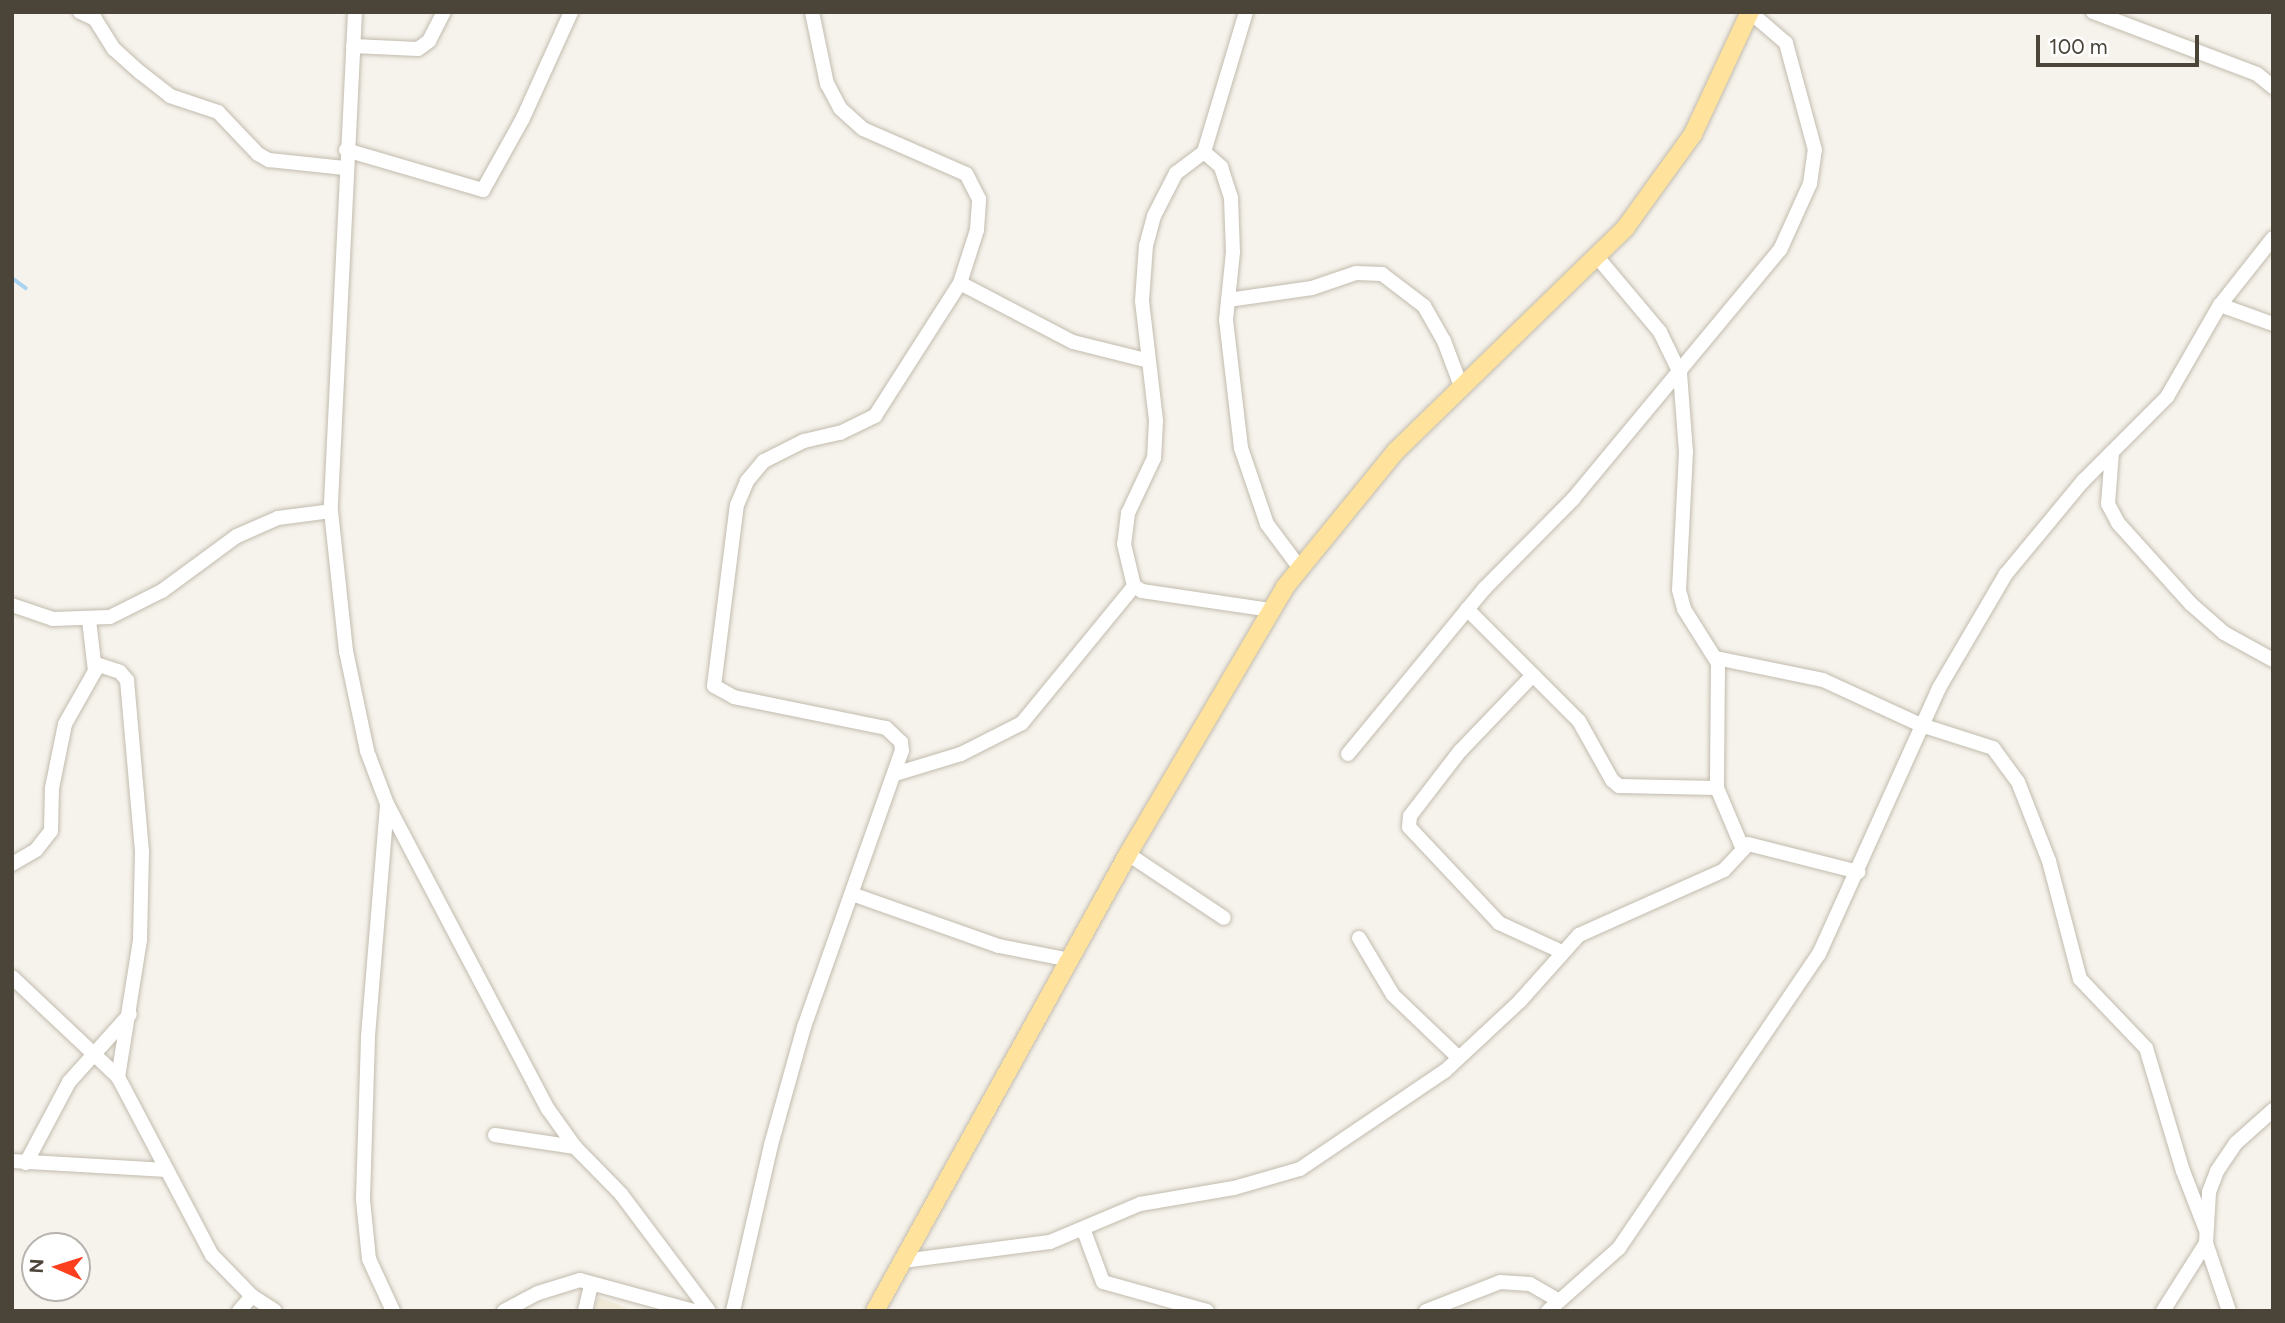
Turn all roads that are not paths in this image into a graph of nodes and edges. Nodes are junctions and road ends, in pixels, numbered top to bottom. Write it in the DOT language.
graph roads {
  1 [pos="80,12"];
  2 [pos="355,12"];
  3 [pos="444,12"];
  4 [pos="571,12"];
  5 [pos="812,12"];
  6 [pos="1246,12"];
  7 [pos="1750,12"];
  8 [pos="2094,12"];
  9 [pos="353,46"];
  10 [pos="2273,87"];
  11 [pos="346,150"];
  12 [pos="1204,152"];
  13 [pos="345,168"];
  14 [pos="2273,238"];
  15 [pos="1598,258"];
  16 [pos="960,284"];
  17 [pos="1228,300"];
  18 [pos="2220,305"];
  19 [pos="2273,324"];
  20 [pos="1146,360"];
  21 [pos="1680,373"];
  22 [pos="1461,386"];
  23 [pos="2112,452"];
  24 [pos="331,511"];
  25 [pos="1299,567"];
  26 [pos="1134,586"];
  27 [pos="12,605"];
  28 [pos="1468,609"];
  29 [pos="1270,610"];
  30 [pos="89,620"];
  31 [pos="1716,657"];
  32 [pos="2273,660"];
  33 [pos="96,664"];
  34 [pos="1533,675"];
  35 [pos="1921,725"];
  36 [pos="1348,754"];
  37 [pos="895,774"];
  38 [pos="1717,788"];
  39 [pos="387,804"];
  40 [pos="1742,846"];
  41 [pos="1128,854"];
  42 [pos="12,864"];
  43 [pos="1859,872"];
  44 [pos="852,894"];
  45 [pos="1224,918"];
  46 [pos="1359,938"];
  47 [pos="1562,952"];
  48 [pos="1070,960"];
  49 [pos="12,977"];
  50 [pos="131,1013"];
  51 [pos="91,1055"];
  52 [pos="1459,1058"];
  53 [pos="118,1077"];
  54 [pos="2273,1110"];
  55 [pos="495,1135"];
  56 [pos="575,1147"];
  57 [pos="19,1162"];
  58 [pos="167,1170"];
  59 [pos="1084,1231"];
  60 [pos="2206,1236"];
  61 [pos="903,1261"];
  62 [pos="591,1284"];
  63 [pos="252,1296"];
  64 [pos="1553,1305"];
  65 [pos="239,1311"];
  66 [pos="275,1311"];
  67 [pos="393,1311"];
  68 [pos="504,1311"];
  69 [pos="585,1311"];
  70 [pos="693,1311"];
  71 [pos="709,1311"];
  72 [pos="733,1311"];
  73 [pos="875,1311"];
  74 [pos="1207,1311"];
  75 [pos="1426,1311"];
  76 [pos="2163,1311"];
  77 [pos="2229,1311"];
  1 -- 13 [label="street"];
  2 -- 9 [label="street"];
  3 -- 9 [label="street"];
  4 -- 11 [label="street"];
  5 -- 16 [label="street"];
  6 -- 12 [label="street"];
  7 -- 15 [label="main road"];
  7 -- 21 [label="street"];
  8 -- 10 [label="street"];
  9 -- 11 [label="street"];
  11 -- 13 [label="street"];
  12 -- 17 [label="street"];
  12 -- 20 [label="street"];
  13 -- 24 [label="street"];
  14 -- 18 [label="street"];
  15 -- 21 [label="street"];
  15 -- 22 [label="main road"];
  16 -- 20 [label="street"];
  16 -- 37 [label="street"];
  17 -- 22 [label="street"];
  17 -- 25 [label="street"];
  18 -- 19 [label="street"];
  18 -- 23 [label="street"];
  20 -- 26 [label="street"];
  21 -- 28 [label="street"];
  21 -- 31 [label="street"];
  22 -- 25 [label="main road"];
  23 -- 32 [label="street"];
  23 -- 35 [label="street"];
  24 -- 30 [label="street"];
  24 -- 39 [label="street"];
  25 -- 29 [label="main road"];
  26 -- 29 [label="street"];
  26 -- 37 [label="street"];
  27 -- 30 [label="street"];
  28 -- 34 [label="street"];
  28 -- 36 [label="street"];
  29 -- 41 [label="main road"];
  30 -- 33 [label="street"];
  31 -- 35 [label="street"];
  31 -- 38 [label="street"];
  33 -- 42 [label="street"];
  33 -- 50 [label="street"];
  34 -- 38 [label="street"];
  34 -- 47 [label="street"];
  35 -- 43 [label="street"];
  35 -- 60 [label="street"];
  37 -- 44 [label="street"];
  38 -- 40 [label="street"];
  39 -- 56 [label="street"];
  39 -- 67 [label="street"];
  40 -- 43 [label="street"];
  40 -- 47 [label="street"];
  41 -- 45 [label="street"];
  41 -- 48 [label="main road"];
  43 -- 64 [label="street"];
  44 -- 48 [label="street"];
  44 -- 72 [label="street"];
  46 -- 52 [label="street"];
  47 -- 52 [label="street"];
  48 -- 61 [label="main road"];
  49 -- 51 [label="street"];
  50 -- 51 [label="street"];
  50 -- 53 [label="street"];
  51 -- 53 [label="street"];
  51 -- 57 [label="street"];
  52 -- 59 [label="street"];
  53 -- 58 [label="street"];
  54 -- 60 [label="street"];
  55 -- 56 [label="street"];
  56 -- 71 [label="street"];
  57 -- 58 [label="street"];
  58 -- 63 [label="street"];
  59 -- 61 [label="street"];
  59 -- 74 [label="street"];
  60 -- 76 [label="street"];
  60 -- 77 [label="street"];
  61 -- 73 [label="main road"];
  62 -- 68 [label="street"];
  62 -- 69 [label="street"];
  62 -- 70 [label="street"];
  63 -- 65 [label="street"];
  63 -- 66 [label="street"];
  64 -- 75 [label="street"];
}
